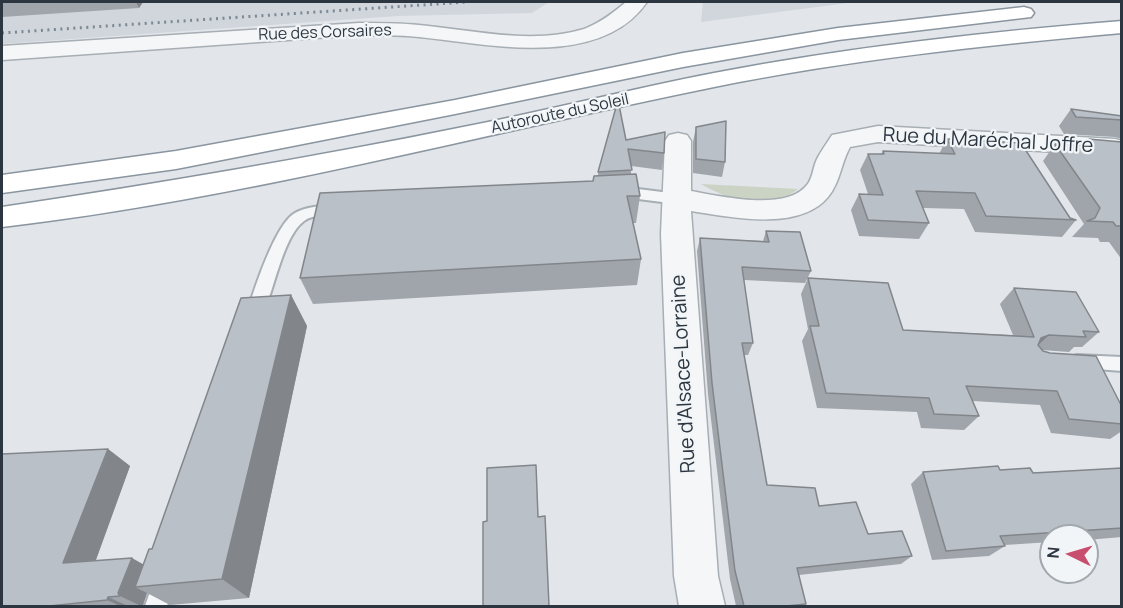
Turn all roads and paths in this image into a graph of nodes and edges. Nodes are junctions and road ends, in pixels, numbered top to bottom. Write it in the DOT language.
graph roads {
  1 [pos="638,2"];
  2 [pos="1122,5"];
  3 [pos="1122,27"];
  4 [pos="2,53"];
  5 [pos="678,141"];
  6 [pos="1014,141"];
  7 [pos="1122,150"];
  8 [pos="1032,169"];
  9 [pos="2,184"];
  10 [pos="604,195"];
  11 [pos="678,199"];
  12 [pos="349,209"];
  13 [pos="2,217"];
  14 [pos="250,327"];
  15 [pos="1056,360"];
  16 [pos="1122,364"];
  17 [pos="171,562"];
  18 [pos="156,606"];
  19 [pos="702,606"];
  1 -- 4 [label="street, Rue des Corsaires"];
  2 -- 9 [label="highway, Autoroute du Soleil"];
  3 -- 13 [label="highway, Autoroute du Soleil"];
  5 -- 11 [label="street, Rue d'Alsace-Lorraine"];
  6 -- 7 [label="street, Rue du Maréchal Joffre"];
  6 -- 8 [label="street"];
  6 -- 11 [label="street, Rue du Maréchal Joffre"];
  10 -- 11 [label="lane"];
  11 -- 19 [label="street, Rue d'Alsace-Lorraine"];
  12 -- 14 [label="lane"];
  15 -- 16 [label="lane"];
  17 -- 18 [label="lane"];
}
